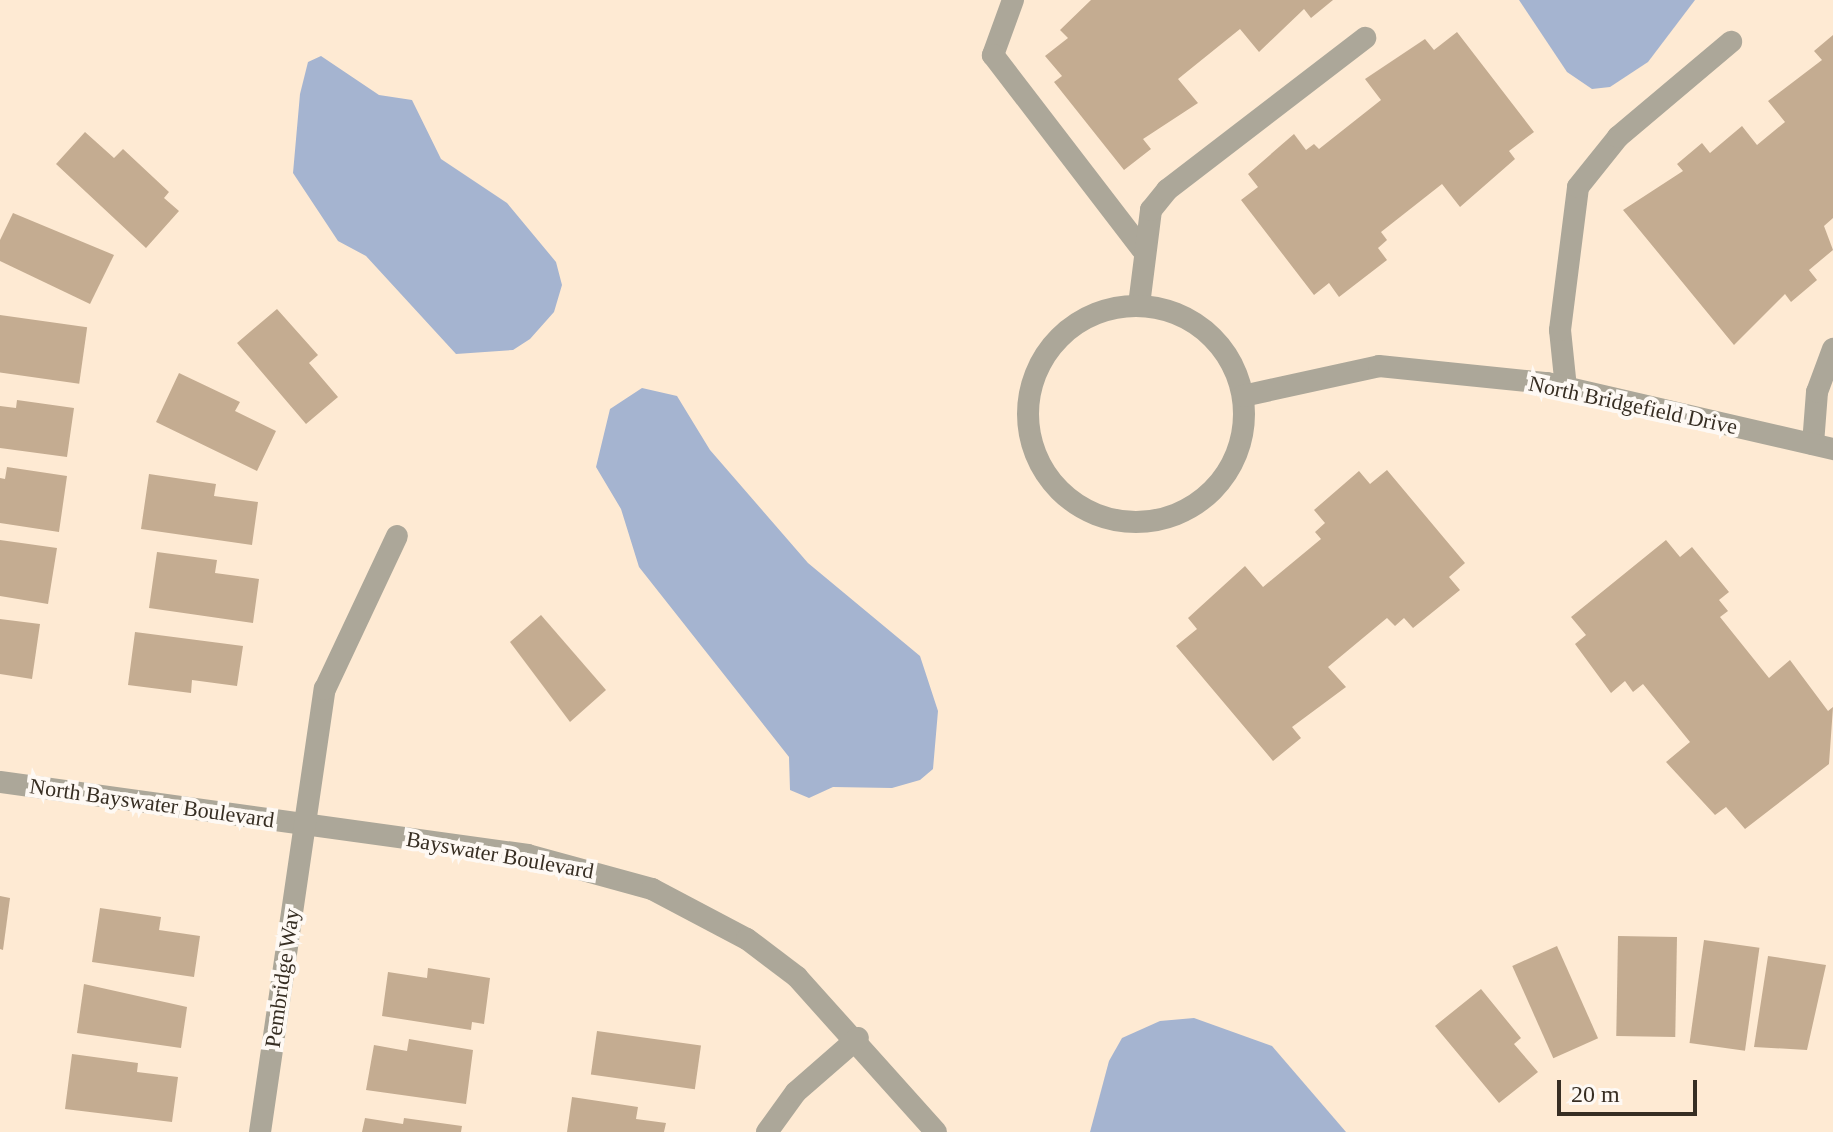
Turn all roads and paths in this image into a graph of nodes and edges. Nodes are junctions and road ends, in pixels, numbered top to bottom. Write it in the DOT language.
graph roads {
  1 [pos="1013,0"];
  2 [pos="1365,38"];
  3 [pos="1731,42"];
  4 [pos="1142,249"];
  5 [pos="1139,305"];
  6 [pos="1833,349"];
  7 [pos="1566,388"];
  8 [pos="1243,396"];
  9 [pos="1823,446"];
  10 [pos="397,536"];
  11 [pos="0,782"];
  12 [pos="303,824"];
  13 [pos="858,1038"];
  14 [pos="260,1132"];
  15 [pos="767,1132"];
  16 [pos="936,1132"];
  1 -- 4 [label="street"];
  2 -- 4 [label="street"];
  3 -- 7 [label="street"];
  4 -- 5 [label="street"];
  5 -- 8 [label="street"];
  5 -- 8 [label="street"];
  6 -- 9 [label="street"];
  7 -- 8 [label="street, North Bridgefield Drive"];
  7 -- 9 [label="street, North Bridgefield Drive"];
  10 -- 12 [label="street, Pembridge Way"];
  11 -- 12 [label="street, North Bayswater Boulevard"];
  12 -- 13 [label="street, Bayswater Boulevard"];
  12 -- 14 [label="street, Pembridge Way"];
  13 -- 15 [label="street"];
  13 -- 16 [label="street, Bayswater Boulevard"];
}
